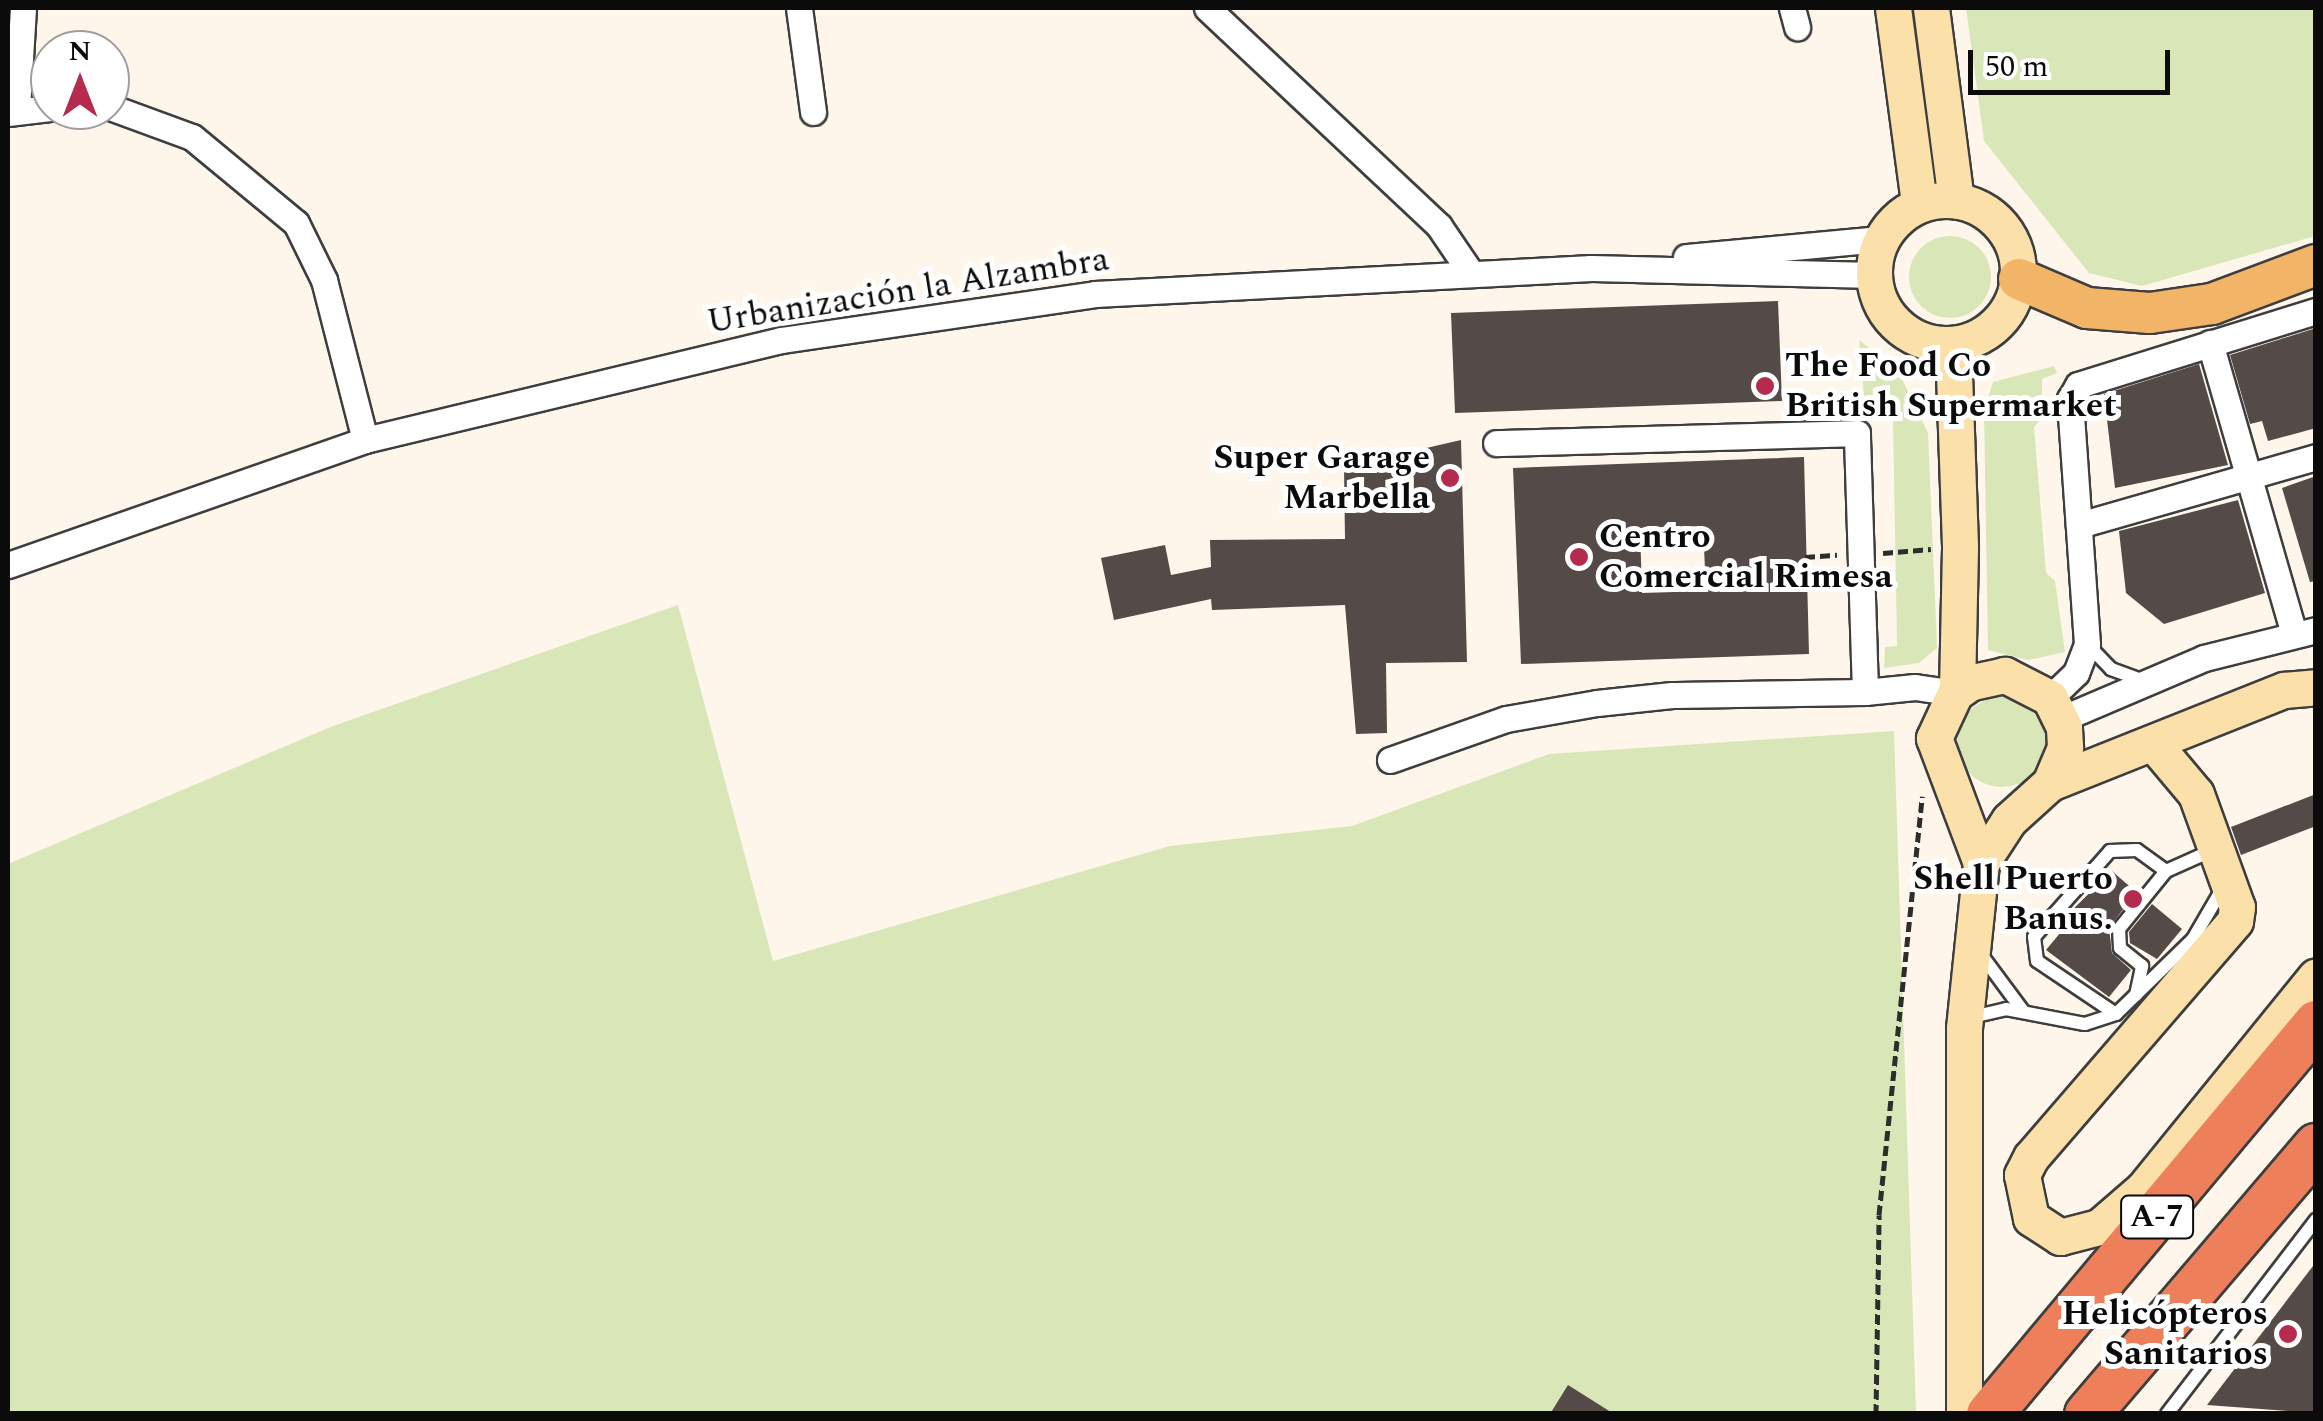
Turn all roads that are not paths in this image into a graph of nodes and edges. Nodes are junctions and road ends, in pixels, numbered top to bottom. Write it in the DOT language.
graph roads {
  1 [pos="23,8"];
  2 [pos="799,8"];
  3 [pos="1207,8"];
  4 [pos="1893,8"];
  5 [pos="1931,8"];
  6 [pos="12,111"];
  7 [pos="813,112"];
  8 [pos="130,114"];
  9 [pos="1956,200"];
  10 [pos="1919,204"];
  11 [pos="1881,240"];
  12 [pos="2316,264"];
  13 [pos="1592,268"];
  14 [pos="1471,273"];
  15 [pos="1873,275"];
  16 [pos="2019,279"];
  17 [pos="2316,310"];
  18 [pos="2210,343"];
  19 [pos="1953,344"];
  20 [pos="364,440"];
  21 [pos="1496,444"];
  22 [pos="2316,457"];
  23 [pos="2248,476"];
  24 [pos="2078,525"];
  25 [pos="8,565"];
  26 [pos="1960,602"];
  27 [pos="2305,632"];
  28 [pos="2087,644"];
  29 [pos="2005,675"];
  30 [pos="2154,681"];
  31 [pos="2316,687"];
  32 [pos="1879,692"];
  33 [pos="1952,696"];
  34 [pos="2055,709"];
  35 [pos="2154,744"];
  36 [pos="1390,760"];
  37 [pos="1955,788"];
  38 [pos="2042,790"];
  39 [pos="1981,864"];
  40 [pos="2222,864"];
  41 [pos="2166,871"];
  42 [pos="1972,940"];
  43 [pos="2316,976"];
  44 [pos="2135,998"];
  45 [pos="2024,1011"];
  46 [pos="2116,1014"];
  47 [pos="2316,1023"];
  48 [pos="1964,1028"];
  49 [pos="2316,1146"];
  50 [pos="2143,1189"];
  51 [pos="2316,1220"];
  52 [pos="2195,1292"];
  53 [pos="2031,1359"];
  54 [pos="1984,1409"];
  55 [pos="2087,1414"];
  56 [pos="2126,1414"];
  57 [pos="2168,1414"];
  1 -- 6 [label="street"];
  2 -- 7 [label="street"];
  3 -- 14 [label="street"];
  4 -- 10 [label="street"];
  5 -- 9 [label="street"];
  8 -- 20 [label="street"];
  9 -- 10 [label="street"];
  9 -- 16 [label="street"];
  10 -- 11 [label="street"];
  11 -- 13 [label="street"];
  11 -- 15 [label="street"];
  12 -- 16 [label="main road"];
  13 -- 14 [label="street, Urbanización la Alzambra"];
  13 -- 15 [label="street"];
  14 -- 20 [label="street, Urbanización la Alzambra"];
  15 -- 19 [label="street"];
  16 -- 19 [label="street"];
  17 -- 18 [label="street"];
  18 -- 23 [label="street"];
  18 -- 24 [label="street"];
  19 -- 26 [label="street"];
  20 -- 25 [label="street, Urbanización la Alzambra"];
  21 -- 32 [label="street"];
  22 -- 23 [label="street"];
  23 -- 24 [label="street"];
  23 -- 27 [label="street"];
  24 -- 28 [label="street"];
  26 -- 29 [label="street"];
  26 -- 33 [label="street"];
  27 -- 30 [label="street"];
  28 -- 30 [label="lane"];
  28 -- 34 [label="street"];
  29 -- 33 [label="street"];
  29 -- 34 [label="street"];
  30 -- 34 [label="street"];
  31 -- 35 [label="street"];
  32 -- 33 [label="street"];
  32 -- 36 [label="street"];
  33 -- 37 [label="street"];
  34 -- 38 [label="street"];
  35 -- 38 [label="street"];
  35 -- 40 [label="street"];
  37 -- 38 [label="street"];
  37 -- 39 [label="street"];
  38 -- 39 [label="street"];
  39 -- 42 [label="street"];
  40 -- 41 [label="lane"];
  40 -- 44 [label="lane"];
  40 -- 50 [label="street"];
  41 -- 44 [label="lane"];
  41 -- 46 [label="lane"];
  42 -- 45 [label="lane"];
  42 -- 48 [label="street"];
  43 -- 50 [label="street"];
  44 -- 46 [label="lane"];
  45 -- 46 [label="lane"];
  45 -- 48 [label="lane"];
  47 -- 53 [label="highway, A-7"];
  48 -- 54 [label="street"];
  49 -- 52 [label="highway, A-7"];
  50 -- 53 [label="highway"];
  51 -- 57 [label="lane"];
  52 -- 55 [label="highway, A-7"];
  52 -- 56 [label="highway"];
  53 -- 54 [label="highway, A-7"];
}
